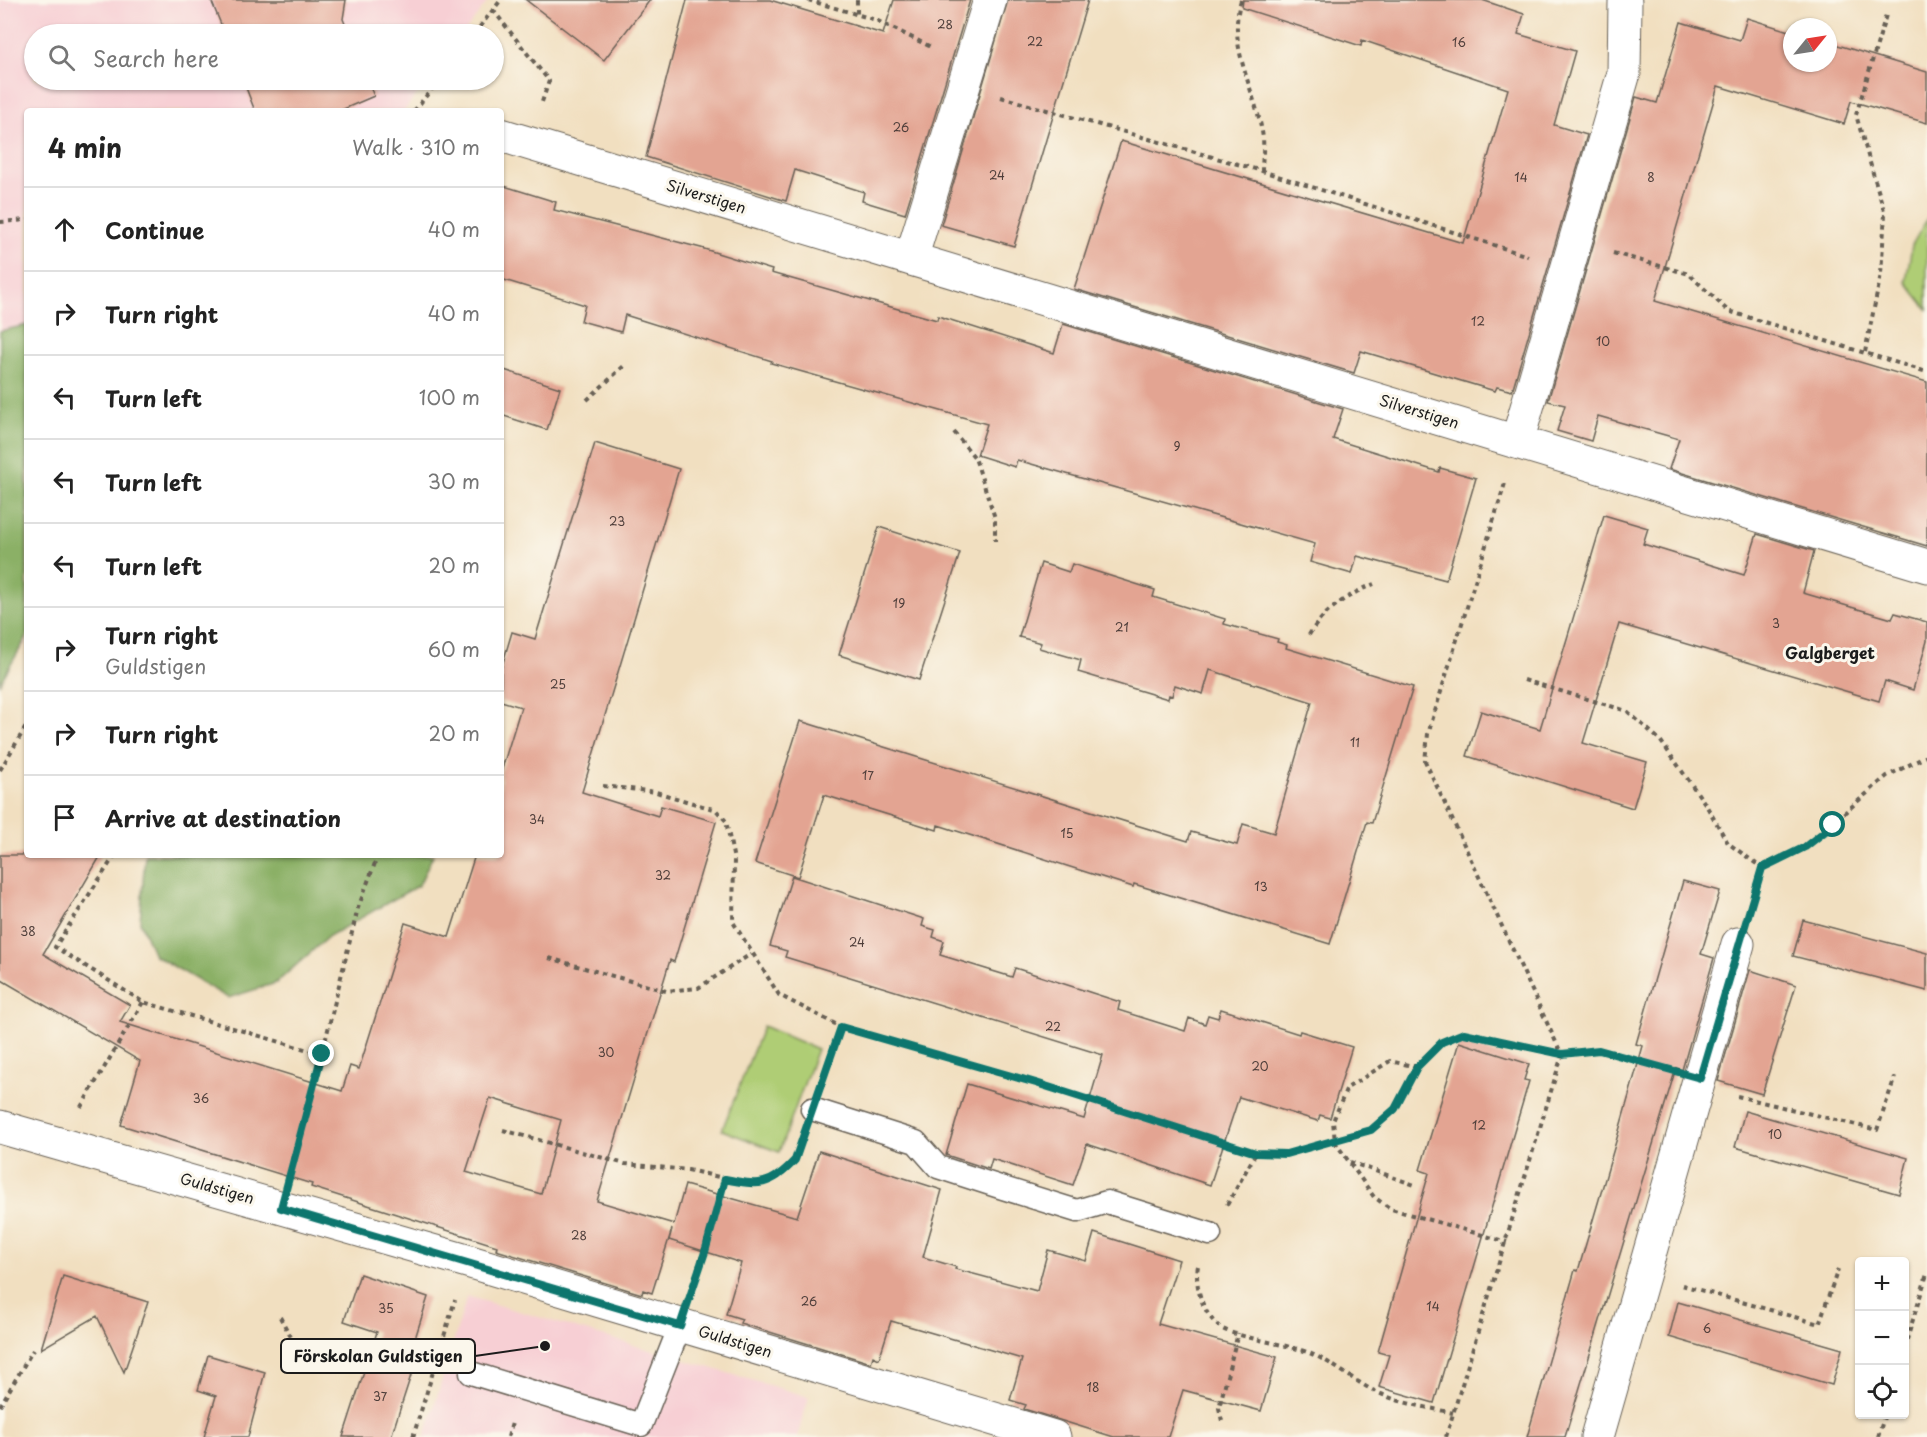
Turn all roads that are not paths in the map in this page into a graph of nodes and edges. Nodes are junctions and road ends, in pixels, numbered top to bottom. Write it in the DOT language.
graph roads {
  1 [pos="990,0"];
  2 [pos="1625,2"];
  3 [pos="504,136"];
  4 [pos="911,259"];
  5 [pos="1517,442"];
  6 [pos="1927,566"];
  7 [pos="1738,944"];
  8 [pos="812,1109"];
  9 [pos="0,1127"];
  10 [pos="1210,1234"];
  11 [pos="680,1326"];
  12 [pos="471,1373"];
  13 [pos="1054,1437"];
  14 [pos="1598,1437"];
  1 -- 4 [label="street"];
  2 -- 5 [label="street"];
  3 -- 4 [label="street, Silverstigen"];
  4 -- 5 [label="street, Silverstigen"];
  5 -- 6 [label="street, Silverstigen"];
  7 -- 14 [label="street"];
  8 -- 10 [label="lane"];
  9 -- 11 [label="street, Guldstigen"];
  11 -- 12 [label="lane"];
  11 -- 13 [label="street, Guldstigen"];
}
